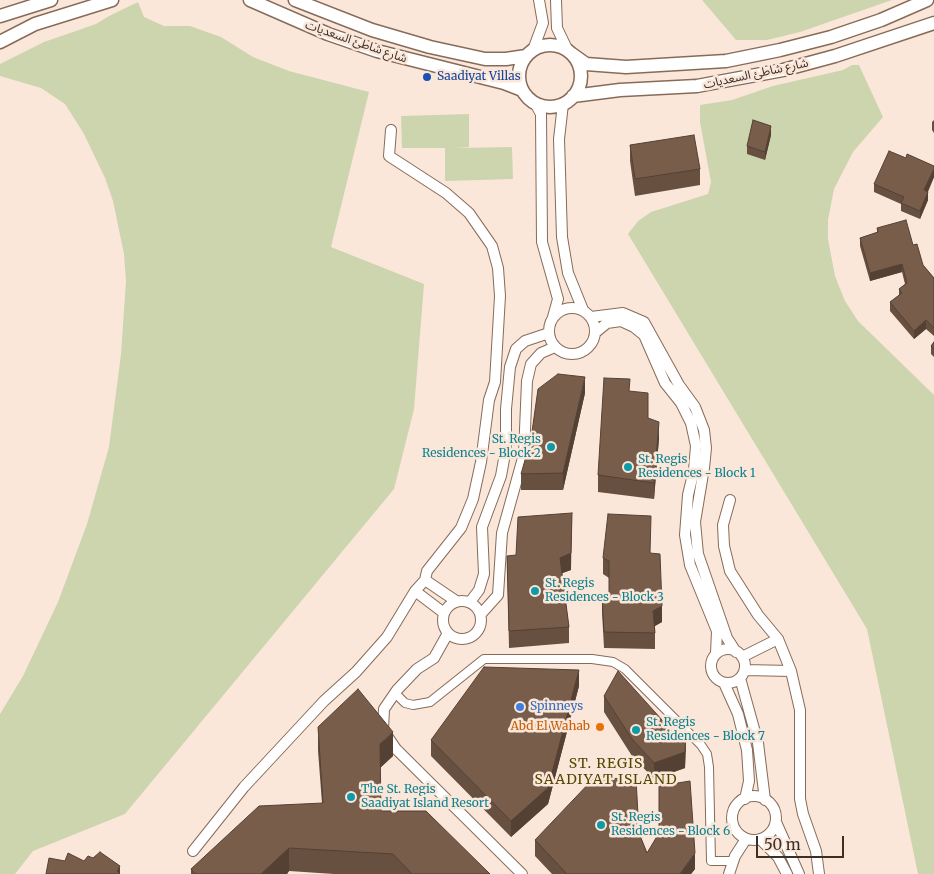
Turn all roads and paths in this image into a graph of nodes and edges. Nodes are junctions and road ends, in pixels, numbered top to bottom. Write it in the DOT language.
graph roads {
  1 [pos="51,0"];
  2 [pos="250,0"];
  3 [pos="295,0"];
  4 [pos="539,0"];
  5 [pos="556,0"];
  6 [pos="927,0"];
  7 [pos="109,1"];
  8 [pos="0,16"];
  9 [pos="934,23"];
  10 [pos="0,42"];
  11 [pos="570,52"];
  12 [pos="530,53"];
  13 [pos="522,90"];
  14 [pos="568,100"];
  15 [pos="535,103"];
  16 [pos="391,130"];
  17 [pos="587,314"];
  18 [pos="553,317"];
  19 [pos="596,332"];
  20 [pos="549,333"];
  21 [pos="555,347"];
  22 [pos="730,500"];
  23 [pos="425,580"];
  24 [pos="415,591"];
  25 [pos="456,602"];
  26 [pos="470,602"];
  27 [pos="444,613"];
  28 [pos="480,614"];
  29 [pos="448,633"];
  30 [pos="778,639"];
  31 [pos="716,653"];
  32 [pos="739,654"];
  33 [pos="791,671"];
  34 [pos="743,674"];
  35 [pos="724,683"];
  36 [pos="395,693"];
  37 [pos="745,799"];
  38 [pos="765,800"];
  39 [pos="776,822"];
  40 [pos="746,838"];
  41 [pos="760,839"];
  42 [pos="193,851"];
  43 [pos="733,861"];
  44 [pos="522,874"];
  45 [pos="729,874"];
  46 [pos="787,874"];
  47 [pos="799,874"];
  48 [pos="819,874"];
  1 -- 8 [label="street"];
  2 -- 13 [label="street, شارع شاطئ السعديات"];
  3 -- 12 [label="street, شارع شاطئ السعديات"];
  4 -- 12 [label="street"];
  5 -- 11 [label="street"];
  6 -- 11 [label="street, شارع شاطئ السعديات"];
  7 -- 10 [label="street"];
  9 -- 14 [label="street, شارع شاطئ السعديات"];
  11 -- 12 [label="street"];
  11 -- 14 [label="street"];
  12 -- 13 [label="street"];
  13 -- 15 [label="street"];
  14 -- 15 [label="street"];
  14 -- 17 [label="street"];
  15 -- 18 [label="street"];
  16 -- 23 [label="street"];
  17 -- 18 [label="street"];
  17 -- 19 [label="street"];
  17 -- 32 [label="street"];
  18 -- 20 [label="street"];
  19 -- 21 [label="street"];
  19 -- 31 [label="street"];
  20 -- 21 [label="street"];
  20 -- 26 [label="street"];
  21 -- 28 [label="street"];
  22 -- 30 [label="street"];
  23 -- 24 [label="street"];
  23 -- 25 [label="street"];
  24 -- 27 [label="street"];
  24 -- 42 [label="street"];
  25 -- 26 [label="street"];
  25 -- 27 [label="street"];
  26 -- 28 [label="street"];
  27 -- 29 [label="street"];
  28 -- 29 [label="street"];
  29 -- 36 [label="street"];
  30 -- 32 [label="street"];
  30 -- 33 [label="street"];
  31 -- 32 [label="street"];
  31 -- 35 [label="street"];
  32 -- 34 [label="street"];
  33 -- 34 [label="street"];
  33 -- 48 [label="street"];
  34 -- 35 [label="street"];
  34 -- 38 [label="street"];
  35 -- 37 [label="street"];
  36 -- 43 [label="street"];
  36 -- 44 [label="street"];
  37 -- 38 [label="street"];
  37 -- 40 [label="street"];
  38 -- 39 [label="street"];
  39 -- 41 [label="street"];
  39 -- 47 [label="street"];
  40 -- 41 [label="street"];
  40 -- 43 [label="street"];
  41 -- 46 [label="street"];
  43 -- 45 [label="street"];
}
